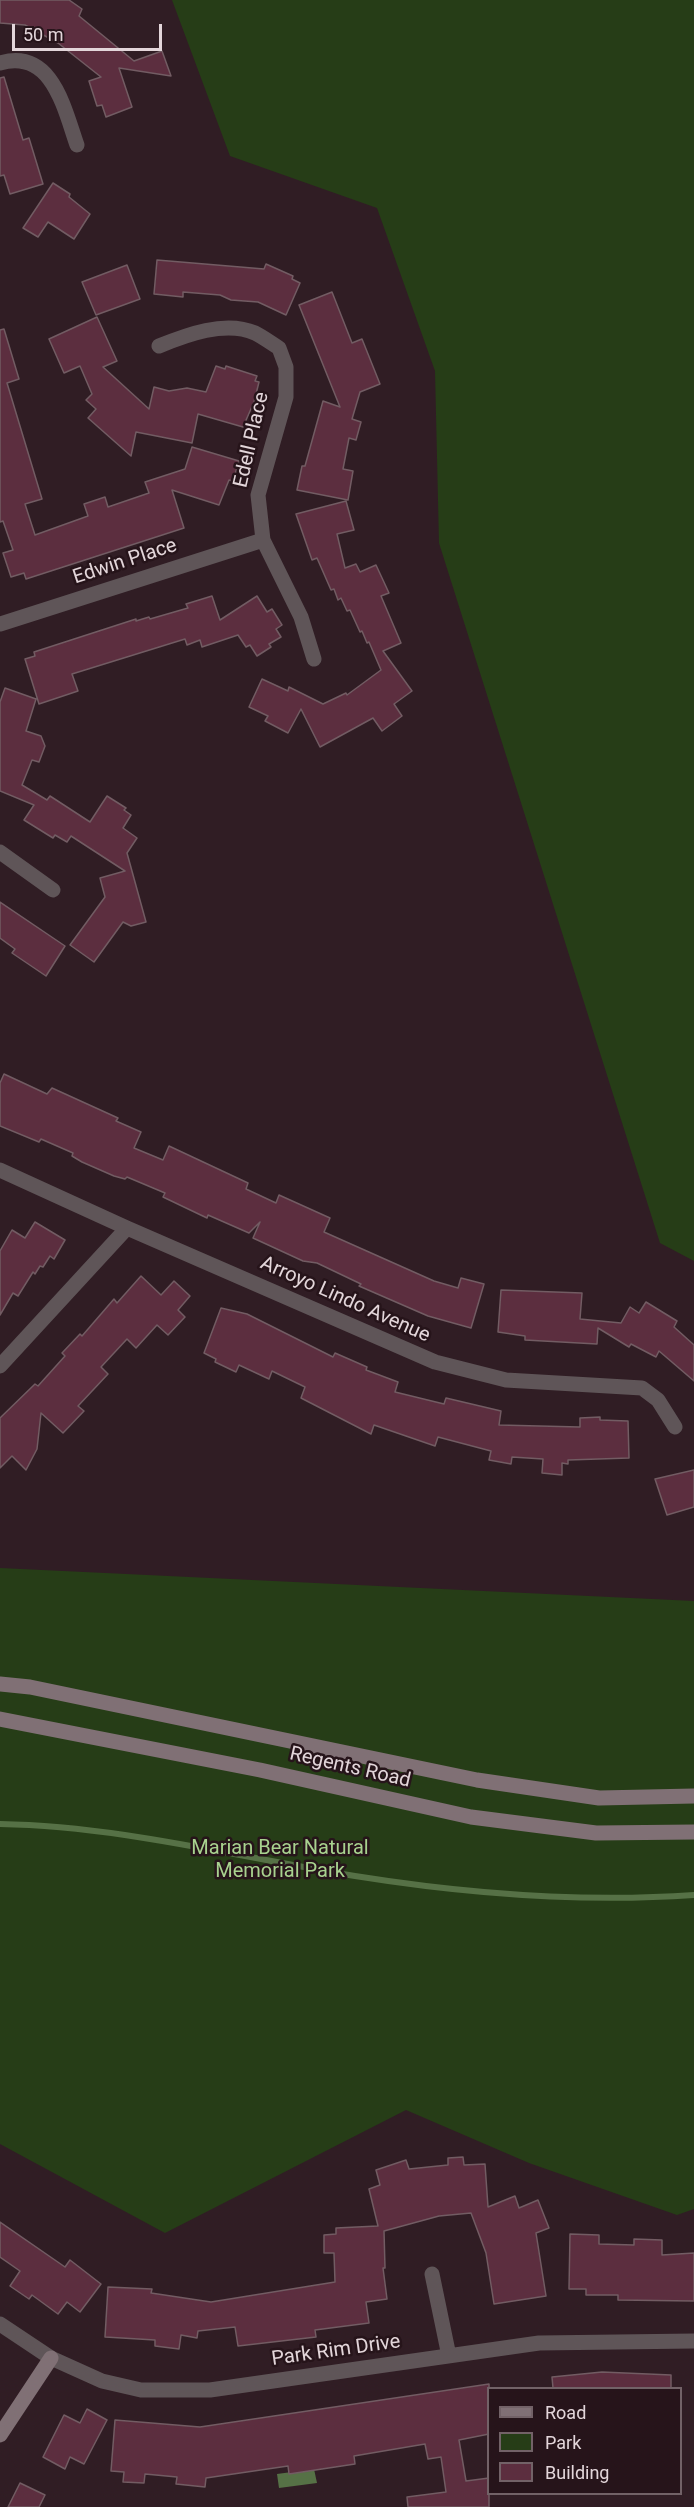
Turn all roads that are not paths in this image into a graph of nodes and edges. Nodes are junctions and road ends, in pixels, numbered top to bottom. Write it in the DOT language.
graph roads {
  1 [pos="0,63"];
  2 [pos="77,145"];
  3 [pos="159,346"];
  4 [pos="263,540"];
  5 [pos="0,624"];
  6 [pos="314,659"];
  7 [pos="0,852"];
  8 [pos="53,890"];
  9 [pos="0,1170"];
  10 [pos="127,1228"];
  11 [pos="0,1366"];
  12 [pos="675,1427"];
  13 [pos="0,1684"];
  14 [pos="0,1719"];
  15 [pos="694,1796"];
  16 [pos="694,1832"];
  17 [pos="432,2274"];
  18 [pos="0,2324"];
  19 [pos="694,2341"];
  20 [pos="449,2356"];
  21 [pos="51,2358"];
  22 [pos="0,2435"];
  1 -- 2 [label="street"];
  3 -- 4 [label="street, Edell Place"];
  4 -- 5 [label="street, Edwin Place"];
  4 -- 6 [label="street, Edell Place"];
  7 -- 8 [label="street"];
  9 -- 10 [label="street, Arroyo Lindo Avenue"];
  10 -- 11 [label="street"];
  10 -- 12 [label="street, Arroyo Lindo Avenue"];
  13 -- 15 [label="main road, Regents Road"];
  14 -- 16 [label="main road, Regents Road"];
  17 -- 20 [label="street"];
  18 -- 21 [label="street, Park Rim Drive"];
  19 -- 20 [label="street, Park Rim Drive"];
  20 -- 21 [label="street, Park Rim Drive"];
  21 -- 22 [label="main road"];
}
